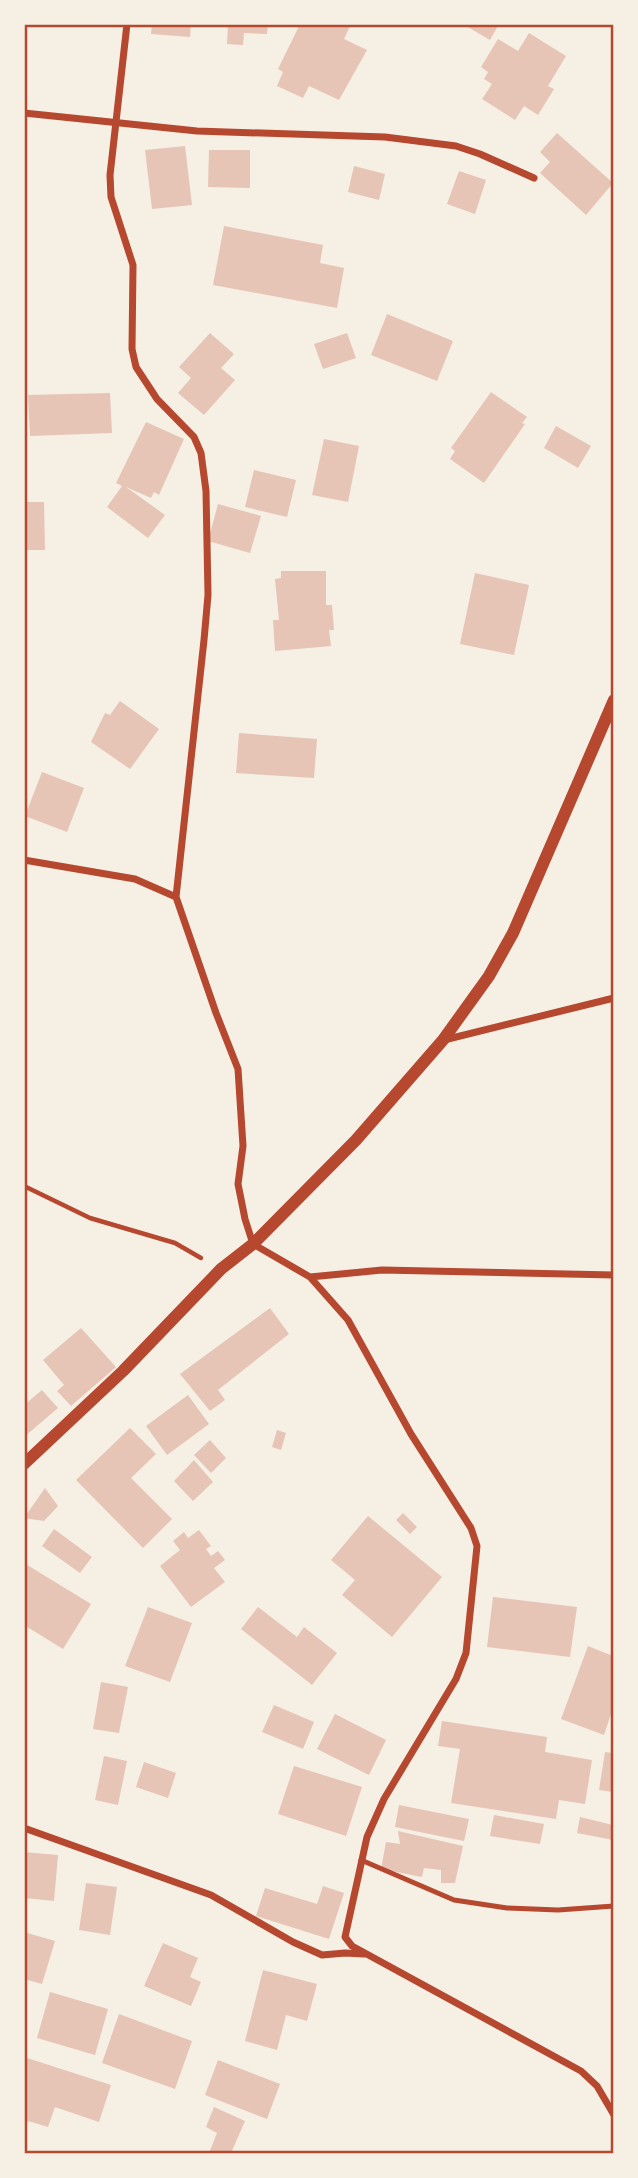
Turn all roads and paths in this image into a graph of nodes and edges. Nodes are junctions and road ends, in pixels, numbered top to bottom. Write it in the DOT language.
graph roads {
  1 [pos="127,24"];
  2 [pos="24,113"];
  3 [pos="115,123"];
  4 [pos="534,178"];
  5 [pos="614,700"];
  6 [pos="24,860"];
  7 [pos="176,897"];
  8 [pos="614,998"];
  9 [pos="443,1040"];
  10 [pos="24,1186"];
  11 [pos="253,1244"];
  12 [pos="222,1269"];
  13 [pos="614,1275"];
  14 [pos="310,1278"];
  15 [pos="24,1464"];
  16 [pos="24,1828"];
  17 [pos="360,1860"];
  18 [pos="614,1906"];
  19 [pos="368,1955"];
  20 [pos="614,2115"];
  1 -- 3 [label="street"];
  2 -- 3 [label="street"];
  3 -- 4 [label="street"];
  3 -- 7 [label="street"];
  5 -- 9 [label="street"];
  6 -- 7 [label="street"];
  7 -- 11 [label="street"];
  8 -- 9 [label="street"];
  9 -- 11 [label="street"];
  10 -- 12 [label="path"];
  11 -- 12 [label="street"];
  11 -- 14 [label="street"];
  12 -- 15 [label="street"];
  13 -- 14 [label="street"];
  14 -- 17 [label="street"];
  16 -- 19 [label="street"];
  17 -- 18 [label="lane"];
  17 -- 19 [label="street"];
  19 -- 20 [label="street"];
}
